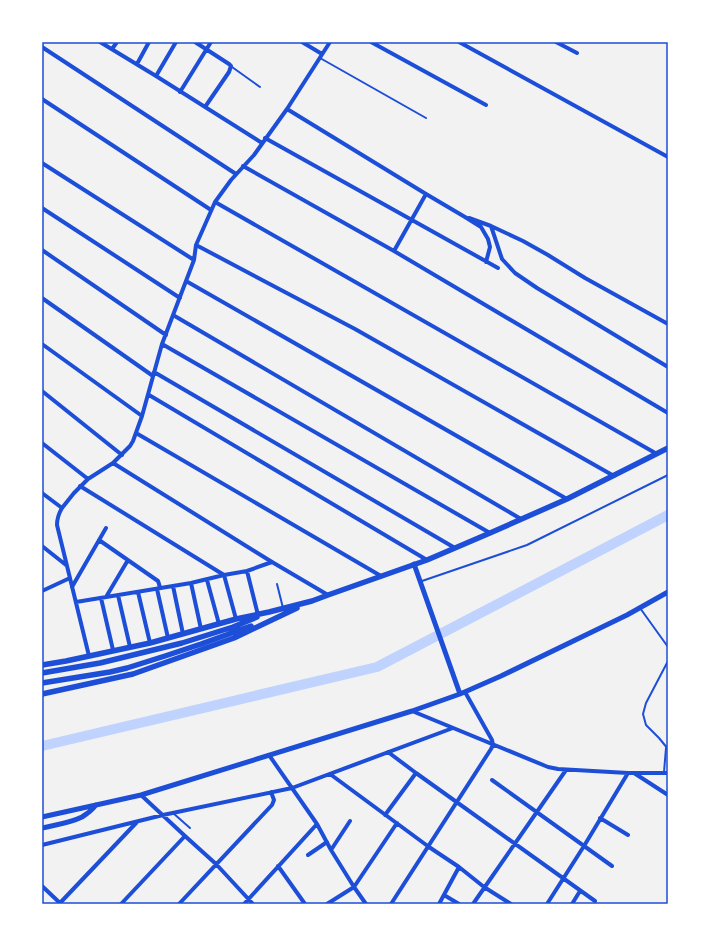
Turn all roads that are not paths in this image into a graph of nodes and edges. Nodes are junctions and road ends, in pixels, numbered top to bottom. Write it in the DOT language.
graph roads {
  1 [pos="100,42"];
  2 [pos="117,42"];
  3 [pos="149,42"];
  4 [pos="176,42"];
  5 [pos="195,42"];
  6 [pos="211,42"];
  7 [pos="302,42"];
  8 [pos="330,42"];
  9 [pos="371,42"];
  10 [pos="459,42"];
  11 [pos="556,42"];
  12 [pos="42,47"];
  13 [pos="112,49"];
  14 [pos="207,49"];
  15 [pos="577,53"];
  16 [pos="321,56"];
  17 [pos="137,64"];
  18 [pos="231,66"];
  19 [pos="156,76"];
  20 [pos="260,87"];
  21 [pos="180,92"];
  22 [pos="42,99"];
  23 [pos="486,105"];
  24 [pos="205,107"];
  25 [pos="287,109"];
  26 [pos="426,118"];
  27 [pos="265,138"];
  28 [pos="262,143"];
  29 [pos="668,157"];
  30 [pos="42,163"];
  31 [pos="243,166"];
  32 [pos="236,174"];
  33 [pos="426,194"];
  34 [pos="215,202"];
  35 [pos="42,208"];
  36 [pos="211,210"];
  37 [pos="465,217"];
  38 [pos="411,220"];
  39 [pos="491,226"];
  40 [pos="196,245"];
  41 [pos="42,250"];
  42 [pos="394,251"];
  43 [pos="194,260"];
  44 [pos="486,262"];
  45 [pos="498,268"];
  46 [pos="186,281"];
  47 [pos="42,298"];
  48 [pos="180,298"];
  49 [pos="173,315"];
  50 [pos="668,324"];
  51 [pos="166,335"];
  52 [pos="42,344"];
  53 [pos="162,344"];
  54 [pos="668,366"];
  55 [pos="154,374"];
  56 [pos="42,392"];
  57 [pos="149,395"];
  58 [pos="668,413"];
  59 [pos="142,416"];
  60 [pos="136,433"];
  61 [pos="42,443"];
  62 [pos="668,448"];
  63 [pos="656,454"];
  64 [pos="122,455"];
  65 [pos="113,463"];
  66 [pos="668,475"];
  67 [pos="614,476"];
  68 [pos="88,479"];
  69 [pos="80,486"];
  70 [pos="42,493"];
  71 [pos="567,499"];
  72 [pos="62,508"];
  73 [pos="522,520"];
  74 [pos="106,528"];
  75 [pos="490,533"];
  76 [pos="99,540"];
  77 [pos="42,546"];
  78 [pos="455,548"];
  79 [pos="128,560"];
  80 [pos="427,560"];
  81 [pos="272,562"];
  82 [pos="414,564"];
  83 [pos="67,565"];
  84 [pos="247,571"];
  85 [pos="224,575"];
  86 [pos="381,576"];
  87 [pos="70,578"];
  88 [pos="207,580"];
  89 [pos="420,582"];
  90 [pos="191,583"];
  91 [pos="277,584"];
  92 [pos="173,586"];
  93 [pos="72,588"];
  94 [pos="43,589"];
  95 [pos="158,589"];
  96 [pos="138,592"];
  97 [pos="668,592"];
  98 [pos="118,595"];
  99 [pos="328,595"];
  100 [pos="106,597"];
  101 [pos="101,598"];
  102 [pos="312,601"];
  103 [pos="76,602"];
  104 [pos="640,608"];
  105 [pos="283,609"];
  106 [pos="269,612"];
  107 [pos="258,615"];
  108 [pos="236,618"];
  109 [pos="270,620"];
  110 [pos="219,624"];
  111 [pos="201,629"];
  112 [pos="183,634"];
  113 [pos="168,638"];
  114 [pos="150,643"];
  115 [pos="130,647"];
  116 [pos="668,647"];
  117 [pos="113,650"];
  118 [pos="89,656"];
  119 [pos="668,661"];
  120 [pos="42,665"];
  121 [pos="42,672"];
  122 [pos="42,683"];
  123 [pos="463,693"];
  124 [pos="42,694"];
  125 [pos="412,711"];
  126 [pos="453,728"];
  127 [pos="493,745"];
  128 [pos="667,749"];
  129 [pos="388,752"];
  130 [pos="269,755"];
  131 [pos="566,770"];
  132 [pos="416,773"];
  133 [pos="628,773"];
  134 [pos="634,773"];
  135 [pos="666,773"];
  136 [pos="330,774"];
  137 [pos="492,780"];
  138 [pos="292,788"];
  139 [pos="271,792"];
  140 [pos="141,795"];
  141 [pos="668,795"];
  142 [pos="457,802"];
  143 [pos="97,804"];
  144 [pos="537,811"];
  145 [pos="173,813"];
  146 [pos="163,815"];
  147 [pos="386,815"];
  148 [pos="42,817"];
  149 [pos="600,818"];
  150 [pos="138,821"];
  151 [pos="350,822"];
  152 [pos="397,823"];
  153 [pos="317,824"];
  154 [pos="42,828"];
  155 [pos="190,828"];
  156 [pos="628,835"];
  157 [pos="185,836"];
  158 [pos="327,842"];
  159 [pos="514,844"];
  160 [pos="42,845"];
  161 [pos="584,846"];
  162 [pos="428,847"];
  163 [pos="331,850"];
  164 [pos="308,855"];
  165 [pos="216,864"];
  166 [pos="278,866"];
  167 [pos="612,866"];
  168 [pos="459,867"];
  169 [pos="562,879"];
  170 [pos="42,886"];
  171 [pos="484,887"];
  172 [pos="354,888"];
  173 [pos="46,890"];
  174 [pos="580,891"];
  175 [pos="42,893"];
  176 [pos="444,895"];
  177 [pos="248,899"];
  178 [pos="595,901"];
  179 [pos="61,904"];
  180 [pos="121,904"];
  181 [pos="179,904"];
  182 [pos="244,904"];
  183 [pos="253,904"];
  184 [pos="305,904"];
  185 [pos="327,904"];
  186 [pos="366,904"];
  187 [pos="391,904"];
  188 [pos="439,904"];
  189 [pos="459,904"];
  190 [pos="473,904"];
  191 [pos="511,904"];
  192 [pos="547,904"];
  193 [pos="572,904"];
  1 -- 13 [label="street"];
  2 -- 13 [label="street"];
  3 -- 17 [label="street"];
  4 -- 19 [label="street"];
  5 -- 14 [label="street"];
  6 -- 14 [label="street"];
  7 -- 16 [label="street"];
  8 -- 16 [label="street"];
  9 -- 23 [label="street"];
  10 -- 29 [label="street"];
  11 -- 15 [label="street"];
  12 -- 32 [label="street"];
  13 -- 17 [label="street"];
  14 -- 18 [label="street"];
  14 -- 21 [label="street"];
  16 -- 25 [label="street"];
  16 -- 26 [label="lane"];
  17 -- 19 [label="street"];
  18 -- 20 [label="lane"];
  18 -- 24 [label="street"];
  19 -- 21 [label="street"];
  21 -- 24 [label="street"];
  22 -- 36 [label="street"];
  24 -- 28 [label="street"];
  25 -- 27 [label="street"];
  25 -- 33 [label="street"];
  27 -- 28 [label="street"];
  27 -- 38 [label="street"];
  28 -- 31 [label="street"];
  30 -- 43 [label="street"];
  31 -- 32 [label="street"];
  31 -- 42 [label="street"];
  32 -- 34 [label="street"];
  33 -- 37 [label="street"];
  33 -- 38 [label="street"];
  34 -- 36 [label="street"];
  34 -- 63 [label="street"];
  35 -- 48 [label="street"];
  36 -- 40 [label="street"];
  37 -- 39 [label="street"];
  37 -- 44 [label="street"];
  38 -- 42 [label="street"];
  38 -- 44 [label="street"];
  39 -- 50 [label="street"];
  39 -- 54 [label="street"];
  40 -- 43 [label="street"];
  40 -- 67 [label="street"];
  41 -- 51 [label="street"];
  42 -- 58 [label="street"];
  43 -- 46 [label="street"];
  44 -- 45 [label="street"];
  46 -- 48 [label="street"];
  46 -- 71 [label="street"];
  47 -- 55 [label="street"];
  48 -- 49 [label="street"];
  49 -- 51 [label="street"];
  49 -- 73 [label="street"];
  51 -- 53 [label="street"];
  52 -- 59 [label="street"];
  53 -- 55 [label="street"];
  53 -- 75 [label="street"];
  55 -- 57 [label="street"];
  55 -- 78 [label="street"];
  56 -- 64 [label="street"];
  57 -- 59 [label="street"];
  57 -- 80 [label="street"];
  59 -- 60 [label="street"];
  60 -- 64 [label="street"];
  60 -- 86 [label="street"];
  61 -- 68 [label="street"];
  62 -- 63 [label="main road"];
  63 -- 67 [label="main road"];
  64 -- 65 [label="street"];
  65 -- 68 [label="street"];
  65 -- 81 [label="street"];
  66 -- 89 [label="lane"];
  67 -- 71 [label="main road"];
  68 -- 69 [label="street"];
  69 -- 72 [label="street"];
  69 -- 85 [label="street"];
  70 -- 72 [label="street"];
  71 -- 73 [label="main road"];
  72 -- 83 [label="street"];
  73 -- 75 [label="main road"];
  74 -- 76 [label="street"];
  75 -- 78 [label="main road"];
  76 -- 79 [label="street"];
  76 -- 93 [label="street"];
  77 -- 83 [label="street"];
  78 -- 80 [label="main road"];
  79 -- 95 [label="street"];
  79 -- 100 [label="street"];
  80 -- 82 [label="main road"];
  81 -- 84 [label="street"];
  81 -- 99 [label="street"];
  82 -- 86 [label="main road"];
  82 -- 89 [label="street"];
  83 -- 87 [label="street"];
  84 -- 85 [label="street"];
  84 -- 107 [label="street"];
  85 -- 88 [label="street"];
  85 -- 108 [label="street"];
  86 -- 99 [label="main road"];
  87 -- 93 [label="street"];
  87 -- 94 [label="street"];
  88 -- 90 [label="street"];
  88 -- 110 [label="street"];
  89 -- 123 [label="street"];
  90 -- 92 [label="street"];
  90 -- 111 [label="street"];
  91 -- 105 [label="lane"];
  92 -- 95 [label="street"];
  92 -- 112 [label="street"];
  93 -- 103 [label="street"];
  95 -- 96 [label="street"];
  95 -- 113 [label="street"];
  96 -- 98 [label="street"];
  96 -- 114 [label="street"];
  97 -- 104 [label="street"];
  98 -- 100 [label="street"];
  98 -- 115 [label="street"];
  99 -- 102 [label="main road"];
  100 -- 101 [label="street"];
  101 -- 103 [label="street"];
  101 -- 117 [label="street"];
  102 -- 105 [label="main road"];
  102 -- 109 [label="main road"];
  103 -- 118 [label="street"];
  104 -- 116 [label="lane"];
  104 -- 123 [label="street"];
  105 -- 106 [label="main road"];
  106 -- 107 [label="main road"];
  106 -- 121 [label="main road"];
  107 -- 108 [label="main road"];
  108 -- 110 [label="main road"];
  109 -- 122 [label="main road"];
  109 -- 124 [label="main road"];
  110 -- 111 [label="main road"];
  111 -- 112 [label="main road"];
  112 -- 113 [label="main road"];
  113 -- 114 [label="main road"];
  114 -- 115 [label="main road"];
  115 -- 117 [label="main road"];
  117 -- 118 [label="main road"];
  118 -- 120 [label="main road"];
  119 -- 128 [label="lane"];
  123 -- 125 [label="street"];
  123 -- 127 [label="street"];
  125 -- 126 [label="street"];
  125 -- 130 [label="street"];
  126 -- 127 [label="street"];
  126 -- 129 [label="street"];
  127 -- 131 [label="street"];
  127 -- 142 [label="street"];
  128 -- 135 [label="lane"];
  129 -- 132 [label="street"];
  129 -- 136 [label="street"];
  130 -- 138 [label="street"];
  130 -- 140 [label="street"];
  131 -- 133 [label="street"];
  131 -- 144 [label="street"];
  132 -- 142 [label="street"];
  132 -- 147 [label="street"];
  133 -- 134 [label="street"];
  133 -- 149 [label="street"];
  134 -- 135 [label="street"];
  134 -- 141 [label="street"];
  136 -- 138 [label="street"];
  136 -- 147 [label="street"];
  137 -- 144 [label="street"];
  138 -- 139 [label="street"];
  138 -- 153 [label="street"];
  139 -- 145 [label="street"];
  139 -- 165 [label="street"];
  140 -- 143 [label="street"];
  140 -- 146 [label="street"];
  142 -- 159 [label="street"];
  142 -- 162 [label="street"];
  143 -- 148 [label="street"];
  143 -- 154 [label="street"];
  144 -- 159 [label="street"];
  144 -- 161 [label="street"];
  145 -- 146 [label="street"];
  145 -- 155 [label="lane"];
  146 -- 150 [label="street"];
  146 -- 157 [label="street"];
  147 -- 152 [label="street"];
  149 -- 156 [label="street"];
  149 -- 161 [label="street"];
  150 -- 160 [label="street"];
  150 -- 179 [label="street"];
  151 -- 163 [label="street"];
  152 -- 162 [label="street"];
  152 -- 172 [label="street"];
  153 -- 158 [label="street"];
  153 -- 166 [label="street"];
  157 -- 165 [label="street"];
  157 -- 180 [label="street"];
  158 -- 163 [label="street"];
  158 -- 164 [label="street"];
  159 -- 169 [label="street"];
  159 -- 171 [label="street"];
  161 -- 167 [label="street"];
  161 -- 169 [label="street"];
  162 -- 168 [label="street"];
  162 -- 187 [label="street"];
  163 -- 172 [label="street"];
  165 -- 177 [label="street"];
  165 -- 181 [label="street"];
  166 -- 177 [label="street"];
  166 -- 184 [label="street"];
  168 -- 171 [label="street"];
  168 -- 176 [label="street"];
  169 -- 174 [label="street"];
  169 -- 192 [label="street"];
  170 -- 173 [label="street"];
  171 -- 190 [label="street"];
  171 -- 191 [label="street"];
  172 -- 185 [label="street"];
  172 -- 186 [label="street"];
  173 -- 175 [label="street"];
  173 -- 179 [label="street"];
  174 -- 178 [label="street"];
  174 -- 193 [label="street"];
  176 -- 188 [label="street"];
  176 -- 189 [label="street"];
  177 -- 182 [label="street"];
  177 -- 183 [label="street"];
}
